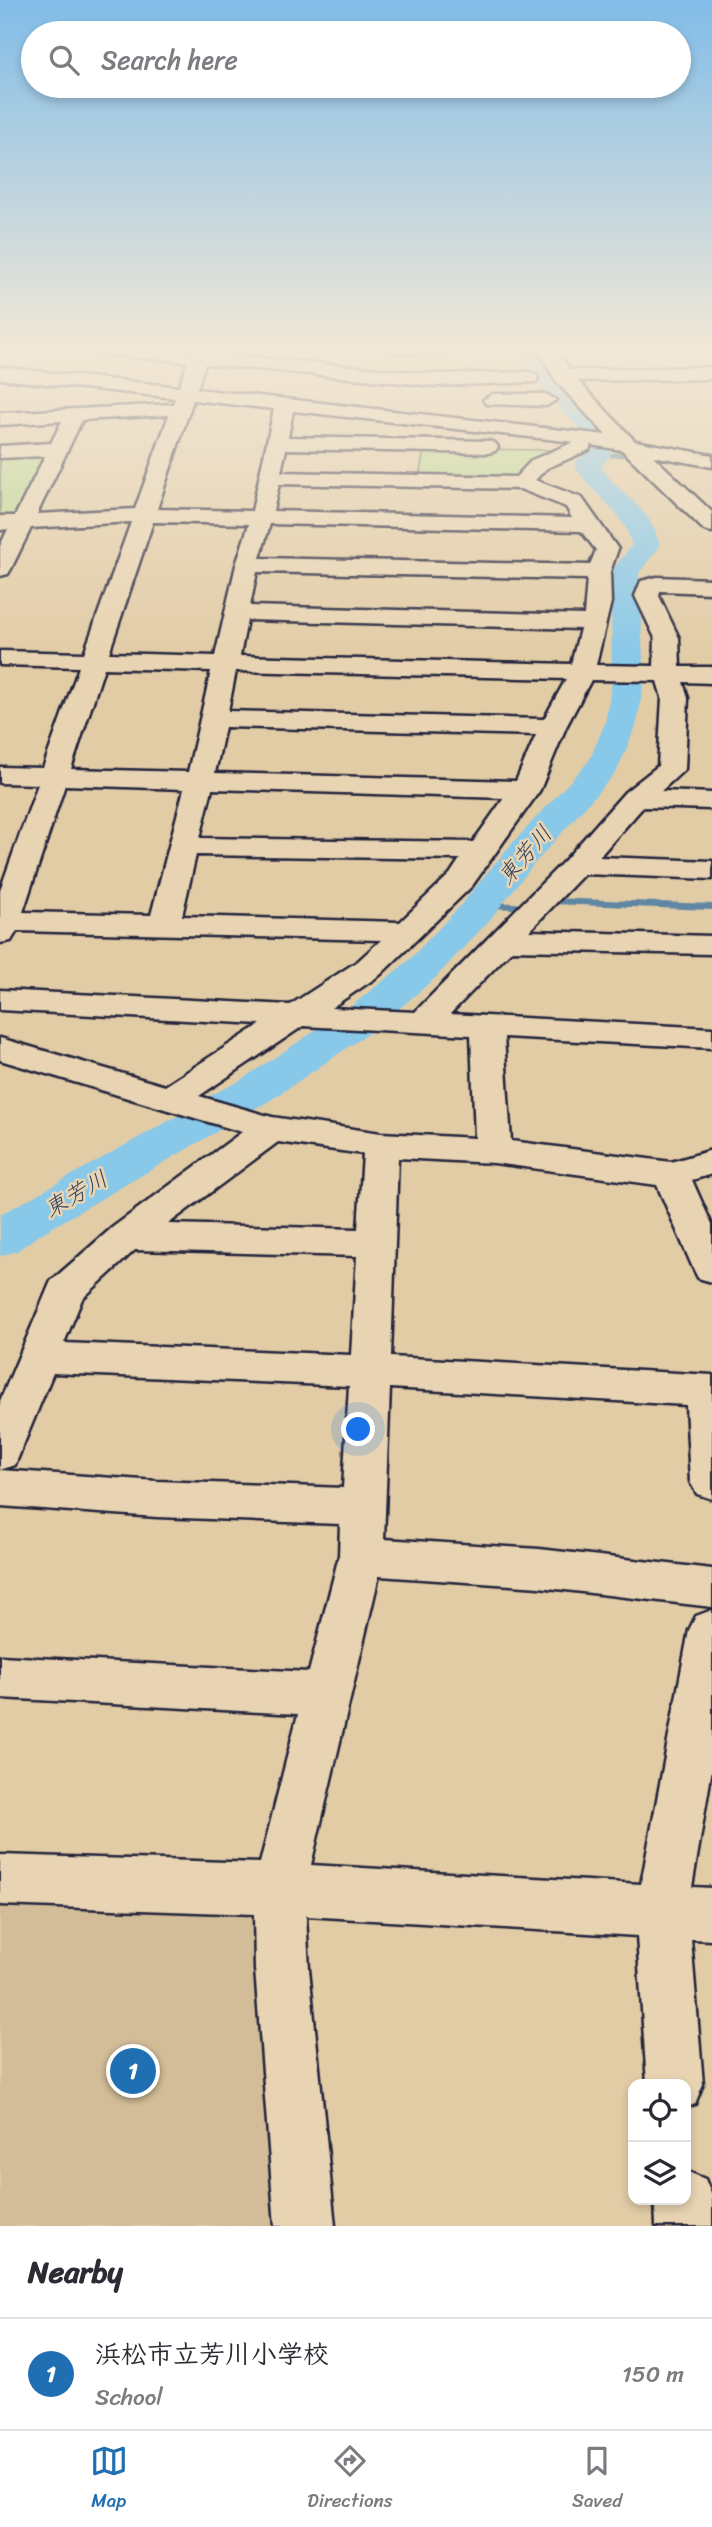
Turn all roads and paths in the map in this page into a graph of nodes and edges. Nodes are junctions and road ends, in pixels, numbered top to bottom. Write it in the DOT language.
graph roads {
  1 [pos="21,451"];
  2 [pos="56,451"];
  3 [pos="165,451"];
  4 [pos="276,451"];
  5 [pos="564,451"];
  6 [pos="627,451"];
  7 [pos="659,451"];
  8 [pos="0,452"];
  9 [pos="712,461"];
  10 [pos="270,478"];
  11 [pos="523,482"];
  12 [pos="143,515"];
  13 [pos="261,519"];
  14 [pos="11,523"];
  15 [pos="587,525"];
  16 [pos="712,525"];
  17 [pos="247,565"];
  18 [pos="1,566"];
  19 [pos="599,572"];
  20 [pos="712,586"];
  21 [pos="238,613"];
  22 [pos="592,622"];
  23 [pos="0,658"];
  24 [pos="93,660"];
  25 [pos="226,664"];
  26 [pos="585,672"];
  27 [pos="658,673"];
  28 [pos="712,675"];
  29 [pos="213,719"];
  30 [pos="553,727"];
  31 [pos="0,775"];
  32 [pos="54,776"];
  33 [pos="200,780"];
  34 [pos="526,790"];
  35 [pos="635,799"];
  36 [pos="712,801"];
  37 [pos="184,846"];
  38 [pos="484,851"];
  39 [pos="576,865"];
  40 [pos="712,870"];
  41 [pos="164,926"];
  42 [pos="2,927"];
  43 [pos="407,931"];
  44 [pos="504,940"];
  45 [pos="712,945"];
  46 [pos="0,1000"];
  47 [pos="299,1015"];
  48 [pos="425,1021"];
  49 [pos="486,1027"];
  50 [pos="712,1038"];
  51 [pos="0,1049"];
  52 [pos="170,1100"];
  53 [pos="271,1129"];
  54 [pos="381,1145"];
  55 [pos="494,1151"];
  56 [pos="712,1162"];
  57 [pos="671,1174"];
  58 [pos="126,1236"];
  59 [pos="375,1243"];
  60 [pos="712,1268"];
  61 [pos="39,1357"];
  62 [pos="371,1371"];
  63 [pos="709,1391"];
  64 [pos="0,1453"];
  65 [pos="712,1482"];
  66 [pos="0,1488"];
  67 [pos="363,1507"];
  68 [pos="362,1556"];
  69 [pos="712,1587"];
  70 [pos="712,1629"];
  71 [pos="0,1677"];
  72 [pos="327,1694"];
  73 [pos="0,1880"];
  74 [pos="279,1889"];
  75 [pos="687,1913"];
  76 [pos="675,2079"];
  77 [pos="685,2205"];
  78 [pos="305,2226"];
  79 [pos="687,2226"];
  1 -- 8 [label="street"];
  2 -- 14 [label="street"];
  3 -- 12 [label="street"];
  4 -- 10 [label="street"];
  5 -- 11 [label="street"];
  6 -- 16 [label="street"];
  7 -- 9 [label="street"];
  10 -- 11 [label="street"];
  10 -- 13 [label="street"];
  11 -- 15 [label="street"];
  12 -- 13 [label="street"];
  12 -- 14 [label="street"];
  12 -- 24 [label="street"];
  13 -- 15 [label="street"];
  13 -- 17 [label="street"];
  14 -- 18 [label="street"];
  15 -- 19 [label="street"];
  17 -- 19 [label="street"];
  17 -- 21 [label="street"];
  19 -- 22 [label="street"];
  20 -- 27 [label="street"];
  21 -- 22 [label="street"];
  21 -- 25 [label="street"];
  22 -- 26 [label="street"];
  23 -- 24 [label="street"];
  24 -- 25 [label="street"];
  24 -- 32 [label="street"];
  25 -- 26 [label="street"];
  25 -- 29 [label="street"];
  26 -- 27 [label="street"];
  26 -- 30 [label="street"];
  27 -- 28 [label="street"];
  27 -- 35 [label="street"];
  29 -- 30 [label="street"];
  29 -- 33 [label="street"];
  30 -- 34 [label="street"];
  31 -- 32 [label="street"];
  32 -- 33 [label="street"];
  32 -- 42 [label="street"];
  33 -- 34 [label="street"];
  33 -- 37 [label="street"];
  34 -- 38 [label="street"];
  35 -- 36 [label="street"];
  35 -- 39 [label="street"];
  37 -- 38 [label="street"];
  37 -- 41 [label="street"];
  38 -- 43 [label="street"];
  39 -- 40 [label="street"];
  39 -- 44 [label="street"];
  41 -- 42 [label="street"];
  41 -- 43 [label="street"];
  43 -- 47 [label="street"];
  44 -- 45 [label="street"];
  44 -- 48 [label="street"];
  46 -- 47 [label="street"];
  47 -- 48 [label="street"];
  47 -- 52 [label="street"];
  48 -- 49 [label="street"];
  49 -- 50 [label="street"];
  49 -- 55 [label="street"];
  51 -- 52 [label="street"];
  52 -- 53 [label="street"];
  53 -- 54 [label="street"];
  53 -- 58 [label="street"];
  54 -- 55 [label="street"];
  54 -- 59 [label="street"];
  55 -- 57 [label="street"];
  56 -- 57 [label="street"];
  57 -- 60 [label="street"];
  58 -- 59 [label="street"];
  58 -- 61 [label="street"];
  59 -- 62 [label="street"];
  61 -- 62 [label="street"];
  61 -- 64 [label="street"];
  62 -- 63 [label="street"];
  62 -- 67 [label="street"];
  63 -- 65 [label="street"];
  66 -- 67 [label="street"];
  67 -- 68 [label="street"];
  68 -- 69 [label="street"];
  68 -- 72 [label="street"];
  70 -- 75 [label="street"];
  71 -- 72 [label="street"];
  72 -- 74 [label="street"];
  73 -- 74 [label="street"];
  74 -- 75 [label="street"];
  74 -- 78 [label="street"];
  75 -- 76 [label="street"];
  77 -- 79 [label="street"];
}
